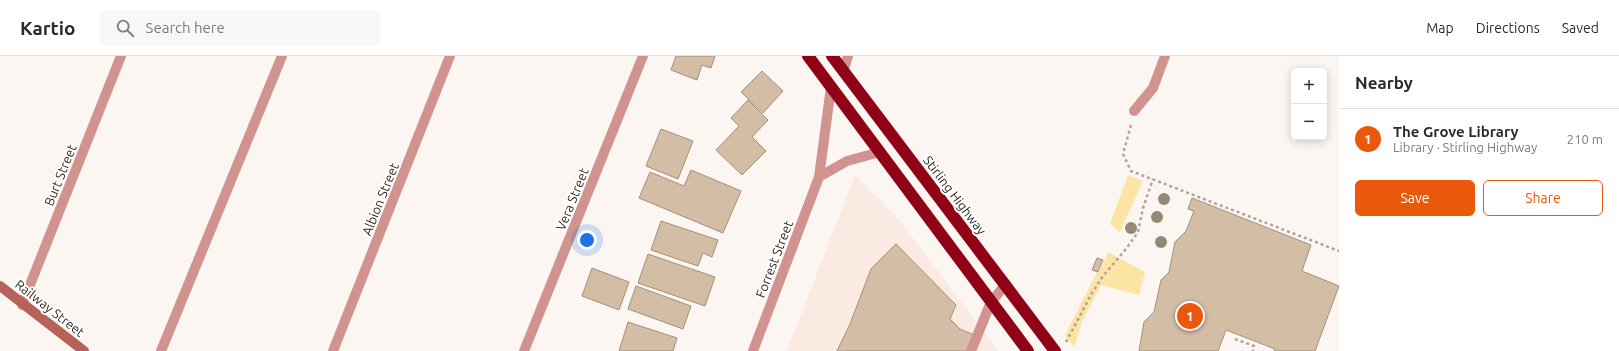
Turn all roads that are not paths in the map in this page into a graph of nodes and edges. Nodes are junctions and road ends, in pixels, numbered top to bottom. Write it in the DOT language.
graph roads {
  1 [pos="121,56"];
  2 [pos="282,56"];
  3 [pos="450,56"];
  4 [pos="643,56"];
  5 [pos="808,56"];
  6 [pos="832,56"];
  7 [pos="848,56"];
  8 [pos="1165,56"];
  9 [pos="844,72"];
  10 [pos="831,87"];
  11 [pos="1134,111"];
  12 [pos="880,152"];
  13 [pos="819,177"];
  14 [pos="1006,284"];
  15 [pos="0,286"];
  16 [pos="991,302"];
  17 [pos="22,304"];
  18 [pos="84,351"];
  19 [pos="160,351"];
  20 [pos="333,351"];
  21 [pos="524,351"];
  22 [pos="753,351"];
  23 [pos="971,351"];
  24 [pos="1028,351"];
  25 [pos="1055,351"];
  1 -- 17 [label="street, Burt Street"];
  2 -- 19 [label="street"];
  3 -- 20 [label="street, Albion Street"];
  4 -- 21 [label="street, Vera Street"];
  5 -- 10 [label="highway"];
  6 -- 9 [label="highway, Stirling Highway"];
  7 -- 9 [label="street"];
  8 -- 11 [label="street"];
  9 -- 14 [label="highway, Stirling Highway"];
  10 -- 12 [label="highway"];
  10 -- 13 [label="street, Forrest Street"];
  12 -- 13 [label="street"];
  12 -- 16 [label="highway"];
  13 -- 22 [label="street, Forrest Street"];
  14 -- 16 [label="street"];
  14 -- 25 [label="highway, Stirling Highway"];
  15 -- 17 [label="street, Railway Street"];
  16 -- 23 [label="street"];
  16 -- 24 [label="highway"];
  17 -- 18 [label="street, Railway Street"];
}
